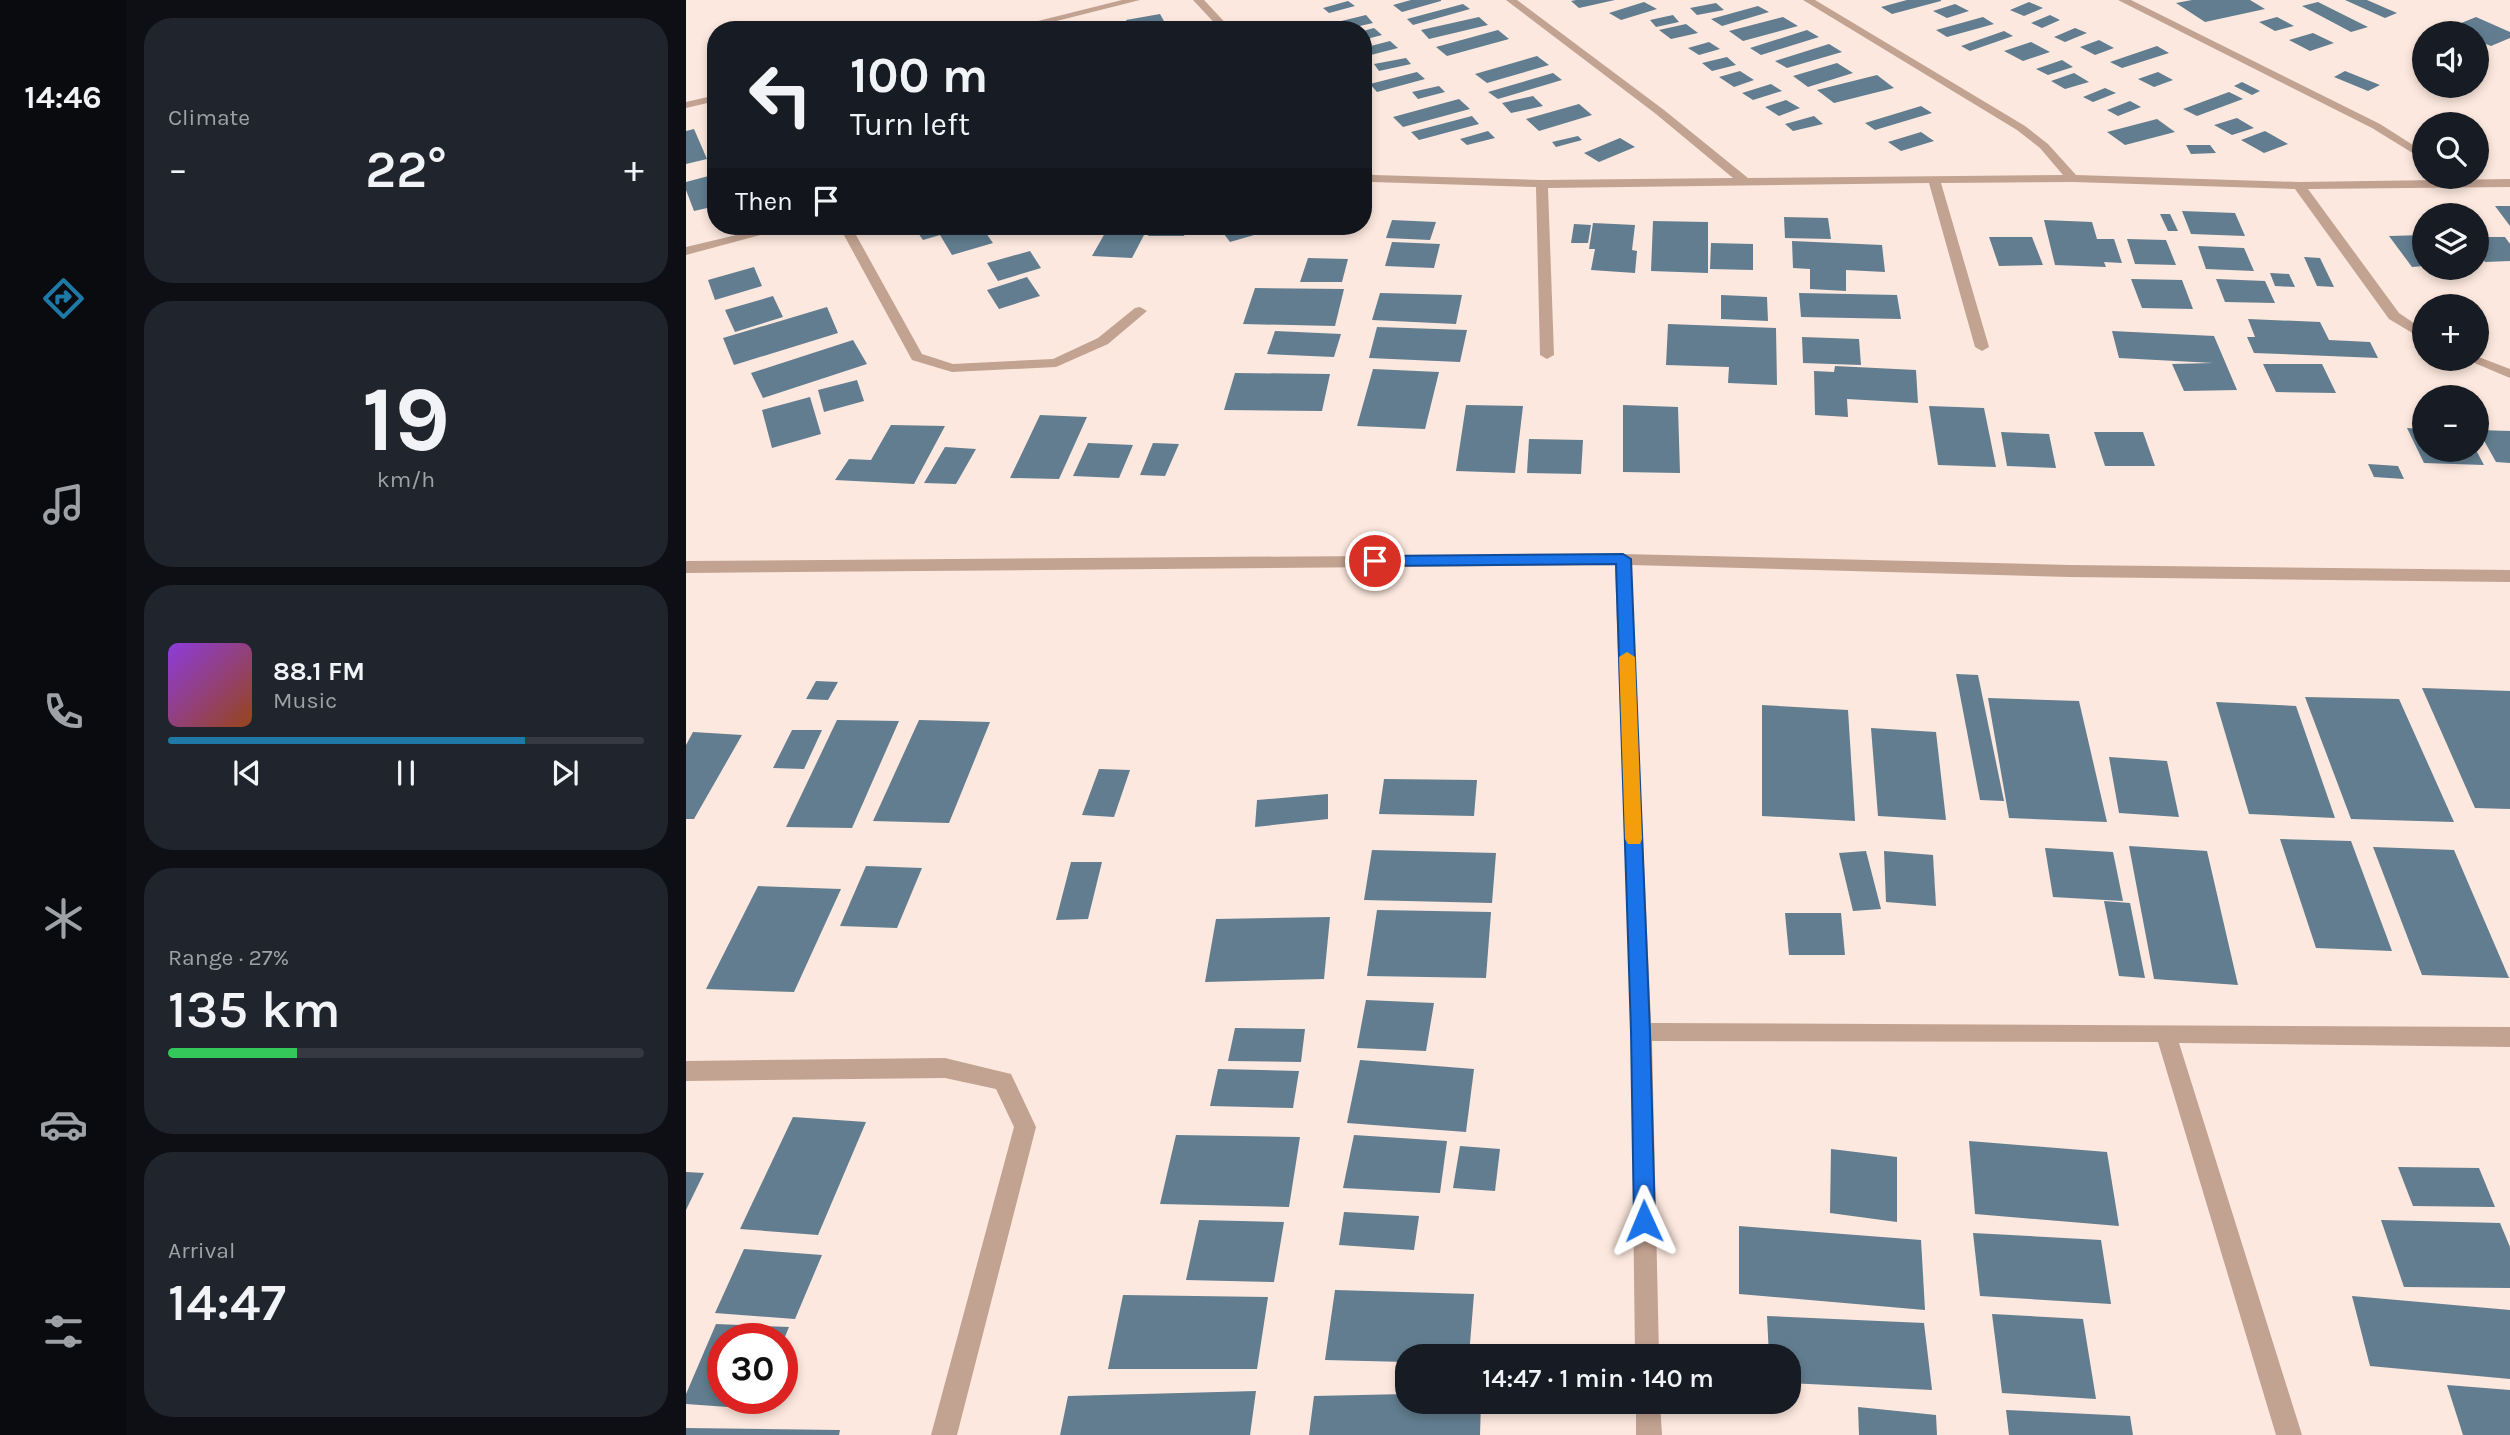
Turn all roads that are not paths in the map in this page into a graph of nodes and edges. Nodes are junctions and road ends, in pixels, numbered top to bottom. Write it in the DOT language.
graph roads {
  1 [pos="1135,0"];
  2 [pos="1198,0"];
  3 [pos="1511,0"];
  4 [pos="1808,0"];
  5 [pos="2123,0"];
  6 [pos="1045,21"];
  7 [pos="1218,21"];
  8 [pos="707,100"];
  9 [pos="686,104"];
  10 [pos="2412,149"];
  11 [pos="1372,178"];
  12 [pos="2073,178"];
  13 [pos="1934,179"];
  14 [pos="1744,181"];
  15 [pos="2412,181"];
  16 [pos="2489,182"];
  17 [pos="2510,183"];
  18 [pos="1542,184"];
  19 [pos="2299,186"];
  20 [pos="751,235"];
  21 [pos="850,235"];
  22 [pos="686,251"];
  23 [pos="1140,311"];
  24 [pos="2412,328"];
  25 [pos="1982,347"];
  26 [pos="1546,355"];
  27 [pos="2489,366"];
  28 [pos="2510,374"];
  29 [pos="1623,559"];
  30 [pos="686,567"];
  31 [pos="2510,576"];
  32 [pos="1641,1032"];
  33 [pos="2166,1033"];
  34 [pos="2510,1037"];
  35 [pos="686,1071"];
  36 [pos="1647,1344"];
  37 [pos="1648,1414"];
  38 [pos="944,1435"];
  39 [pos="1648,1435"];
  40 [pos="2289,1435"];
  1 -- 6 [label="street"];
  2 -- 7 [label="street"];
  3 -- 14 [label="street"];
  4 -- 12 [label="street"];
  5 -- 10 [label="street"];
  8 -- 9 [label="street"];
  11 -- 18 [label="street"];
  12 -- 13 [label="street"];
  12 -- 19 [label="street"];
  13 -- 14 [label="street"];
  13 -- 25 [label="street"];
  14 -- 18 [label="street"];
  15 -- 19 [label="street"];
  16 -- 17 [label="street"];
  18 -- 26 [label="street"];
  19 -- 24 [label="street"];
  20 -- 22 [label="street"];
  21 -- 23 [label="street"];
  27 -- 28 [label="street"];
  29 -- 30 [label="street"];
  29 -- 31 [label="street"];
  29 -- 32 [label="street"];
  32 -- 33 [label="street"];
  32 -- 36 [label="street"];
  33 -- 34 [label="street"];
  33 -- 40 [label="street"];
  35 -- 38 [label="street"];
  37 -- 39 [label="street"];
}
